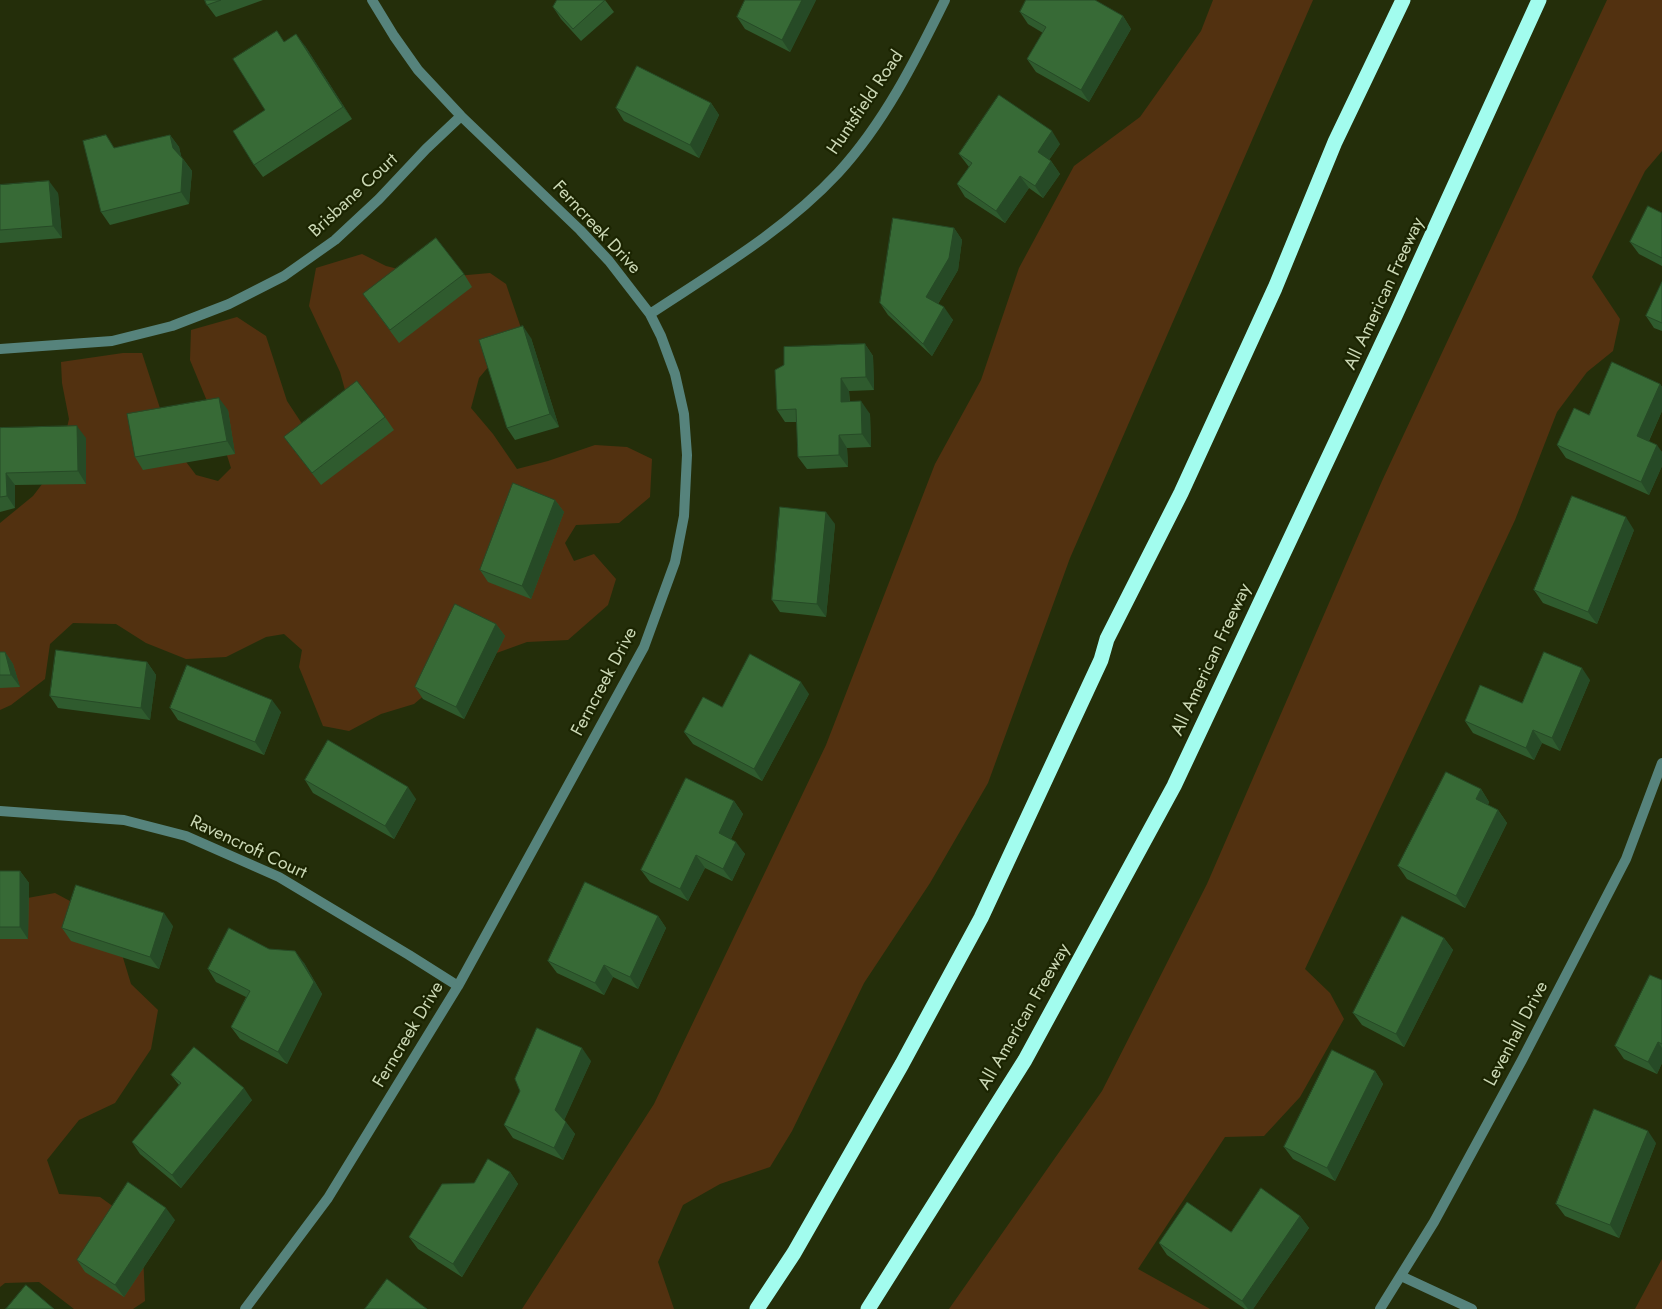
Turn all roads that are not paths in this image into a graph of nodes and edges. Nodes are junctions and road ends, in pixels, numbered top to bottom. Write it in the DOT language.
graph roads {
  1 [pos="372,0"];
  2 [pos="945,0"];
  3 [pos="1402,0"];
  4 [pos="1539,0"];
  5 [pos="462,116"];
  6 [pos="650,314"];
  7 [pos="0,349"];
  8 [pos="1662,763"];
  9 [pos="0,811"];
  10 [pos="458,986"];
  11 [pos="1401,1276"];
  12 [pos="245,1309"];
  13 [pos="757,1309"];
  14 [pos="868,1309"];
  15 [pos="1380,1309"];
  16 [pos="1472,1309"];
  1 -- 5 [label="street, Ferncreek Drive"];
  2 -- 6 [label="street, Huntsfield Road"];
  3 -- 13 [label="highway"];
  4 -- 14 [label="highway, All American Freeway"];
  5 -- 6 [label="street, Ferncreek Drive"];
  5 -- 7 [label="street, Brisbane Court"];
  6 -- 10 [label="street, Ferncreek Drive"];
  8 -- 11 [label="street, Levenhall Drive"];
  9 -- 10 [label="street, Ravencroft Court"];
  10 -- 12 [label="street, Ferncreek Drive"];
  11 -- 15 [label="street, Levenhall Drive"];
  11 -- 16 [label="street"];
}
